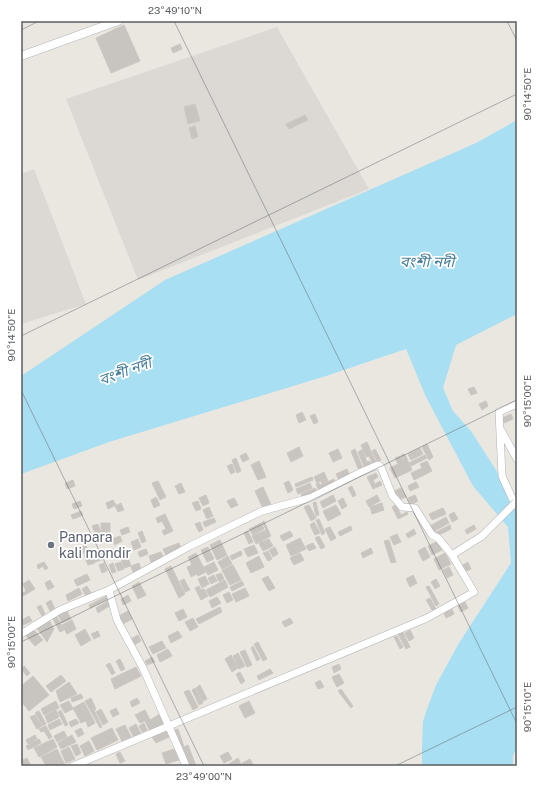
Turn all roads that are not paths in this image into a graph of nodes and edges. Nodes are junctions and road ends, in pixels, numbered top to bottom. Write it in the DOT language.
graph roads {
  1 [pos="118,21"];
  2 [pos="21,56"];
  3 [pos="517,404"];
  4 [pos="500,428"];
  5 [pos="517,459"];
  6 [pos="517,504"];
  7 [pos="452,555"];
  8 [pos="109,590"];
  9 [pos="21,634"];
  10 [pos="168,725"];
  11 [pos="73,766"];
  12 [pos="186,766"];
  1 -- 2 [label="street"];
  3 -- 4 [label="street"];
  4 -- 5 [label="street"];
  4 -- 6 [label="street"];
  6 -- 7 [label="street, bridge"];
  7 -- 8 [label="street"];
  7 -- 10 [label="street"];
  8 -- 9 [label="street"];
  8 -- 10 [label="street"];
  10 -- 11 [label="street"];
  10 -- 12 [label="street"];
}
